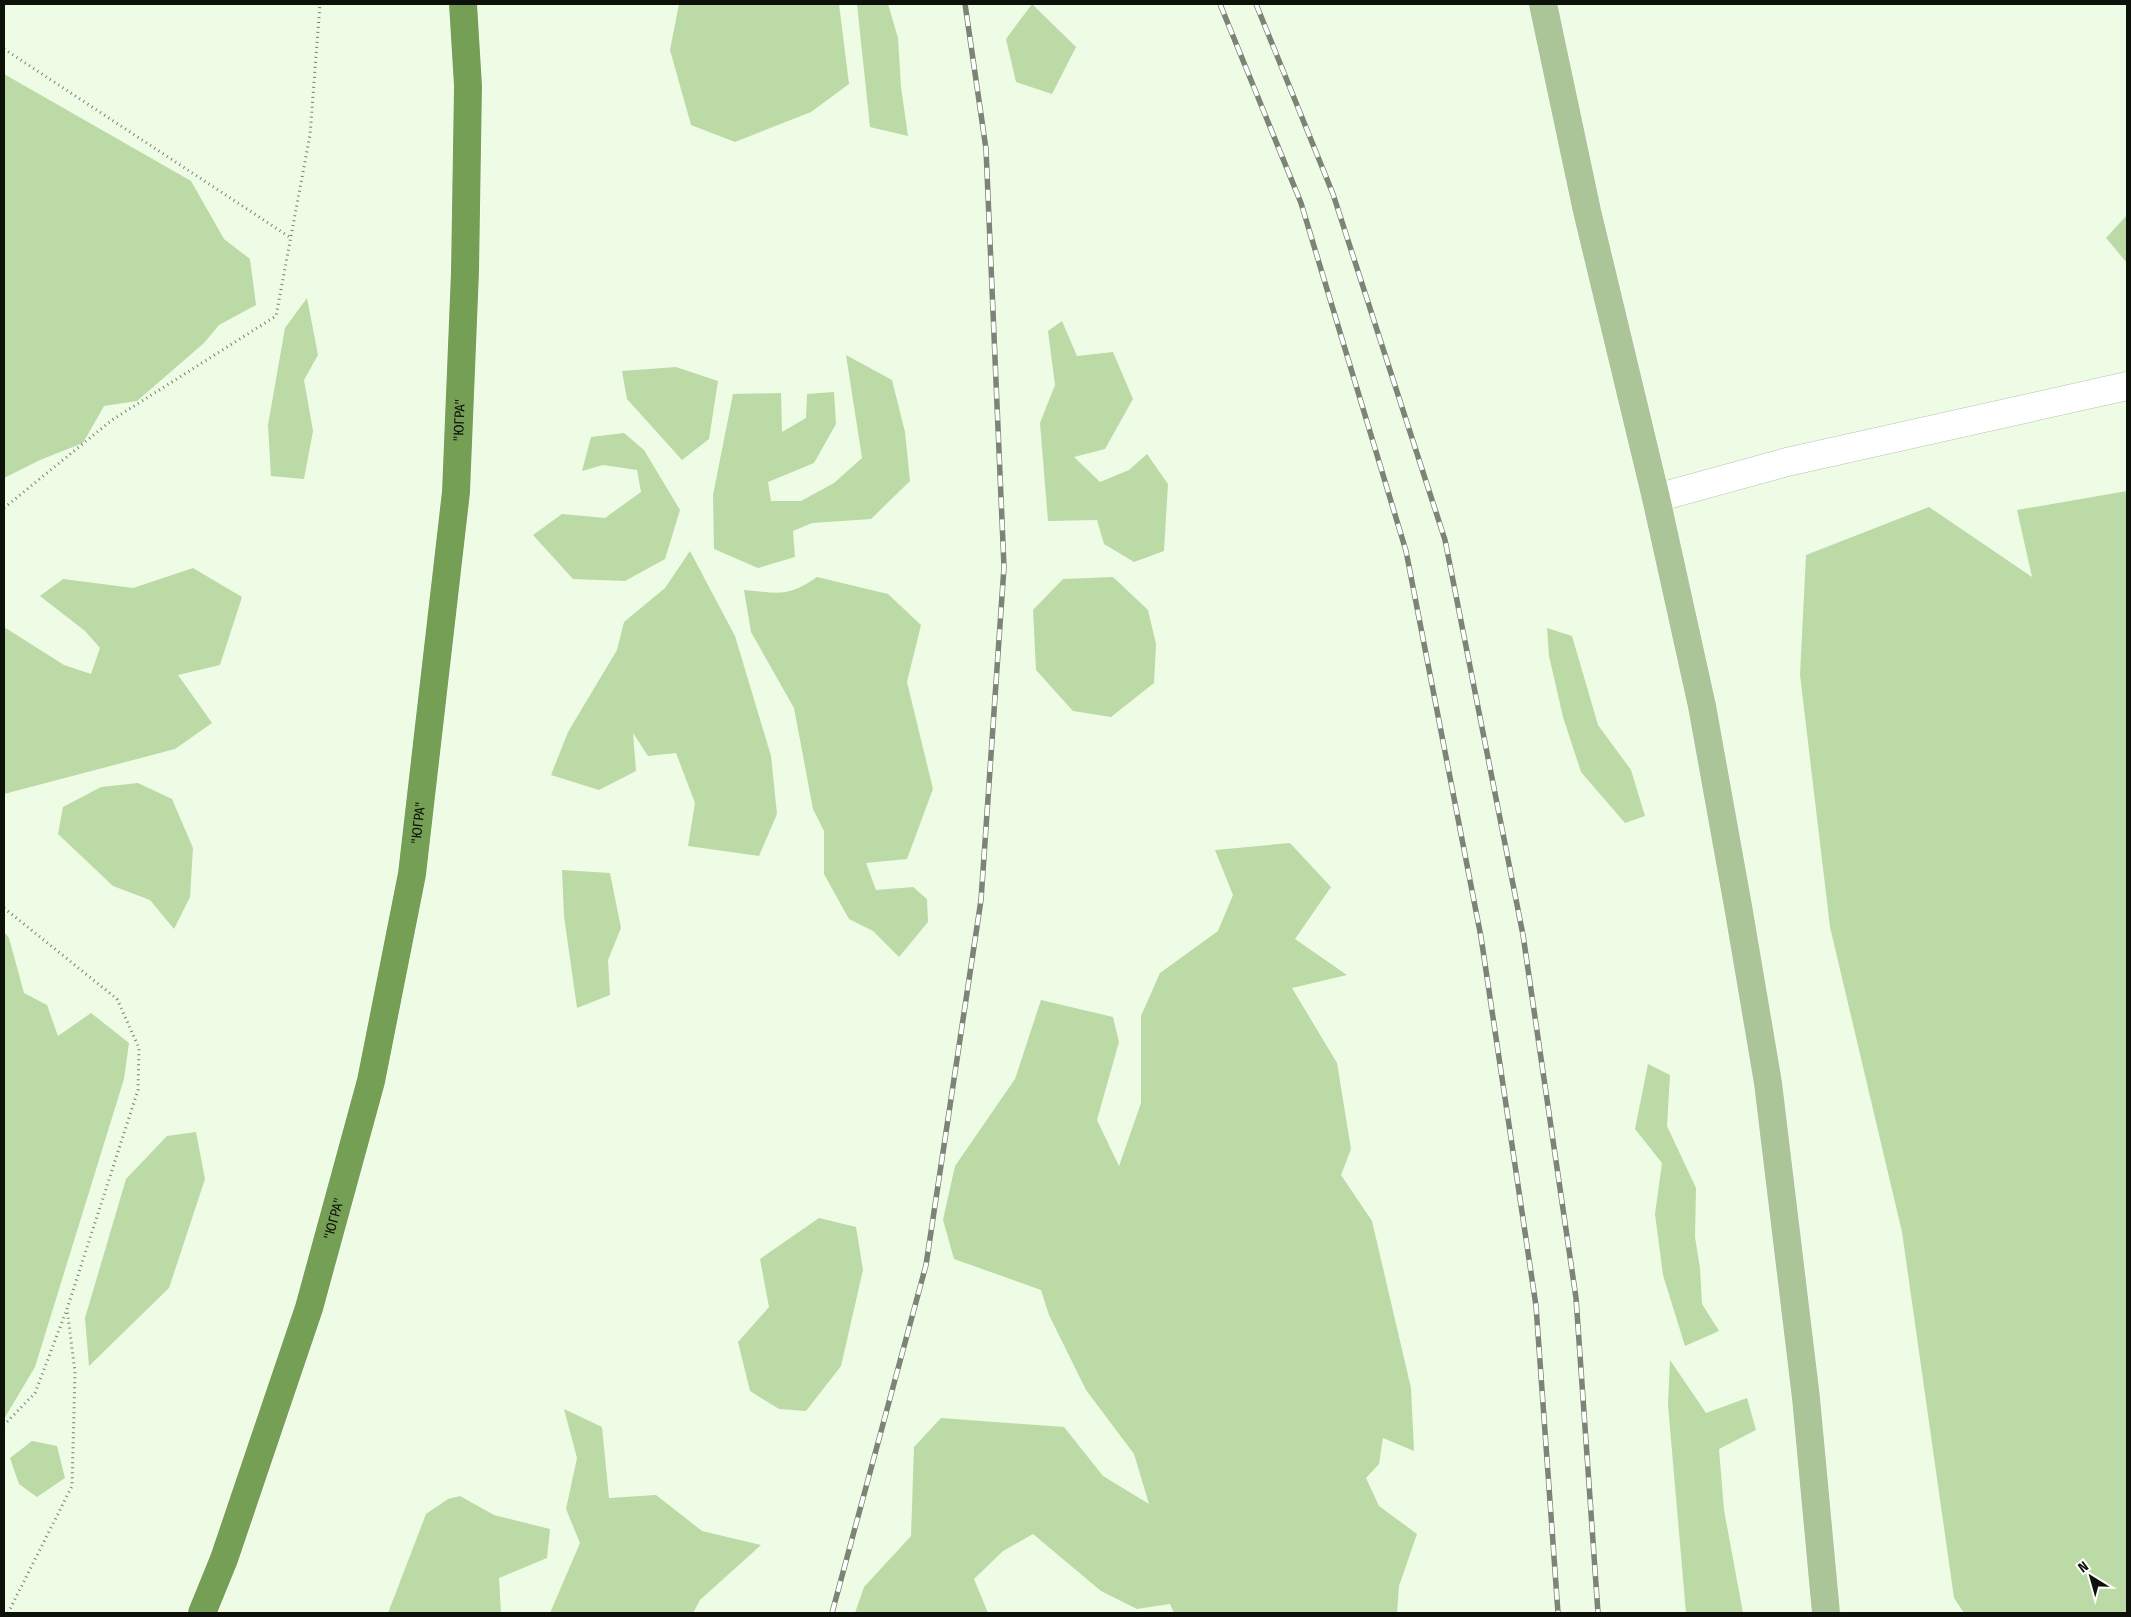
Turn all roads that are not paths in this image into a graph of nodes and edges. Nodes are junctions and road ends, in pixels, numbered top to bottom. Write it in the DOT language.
graph roads {
  1 [pos="463,4"];
  2 [pos="1544,4"];
  3 [pos="2127,386"];
  4 [pos="1656,498"];
  5 [pos="202,1613"];
  6 [pos="1826,1613"];
  1 -- 5 [label="highway, \"ЮГРА\""];
  2 -- 4 [label="main road"];
  3 -- 4 [label="street"];
  4 -- 6 [label="main road"];
}
